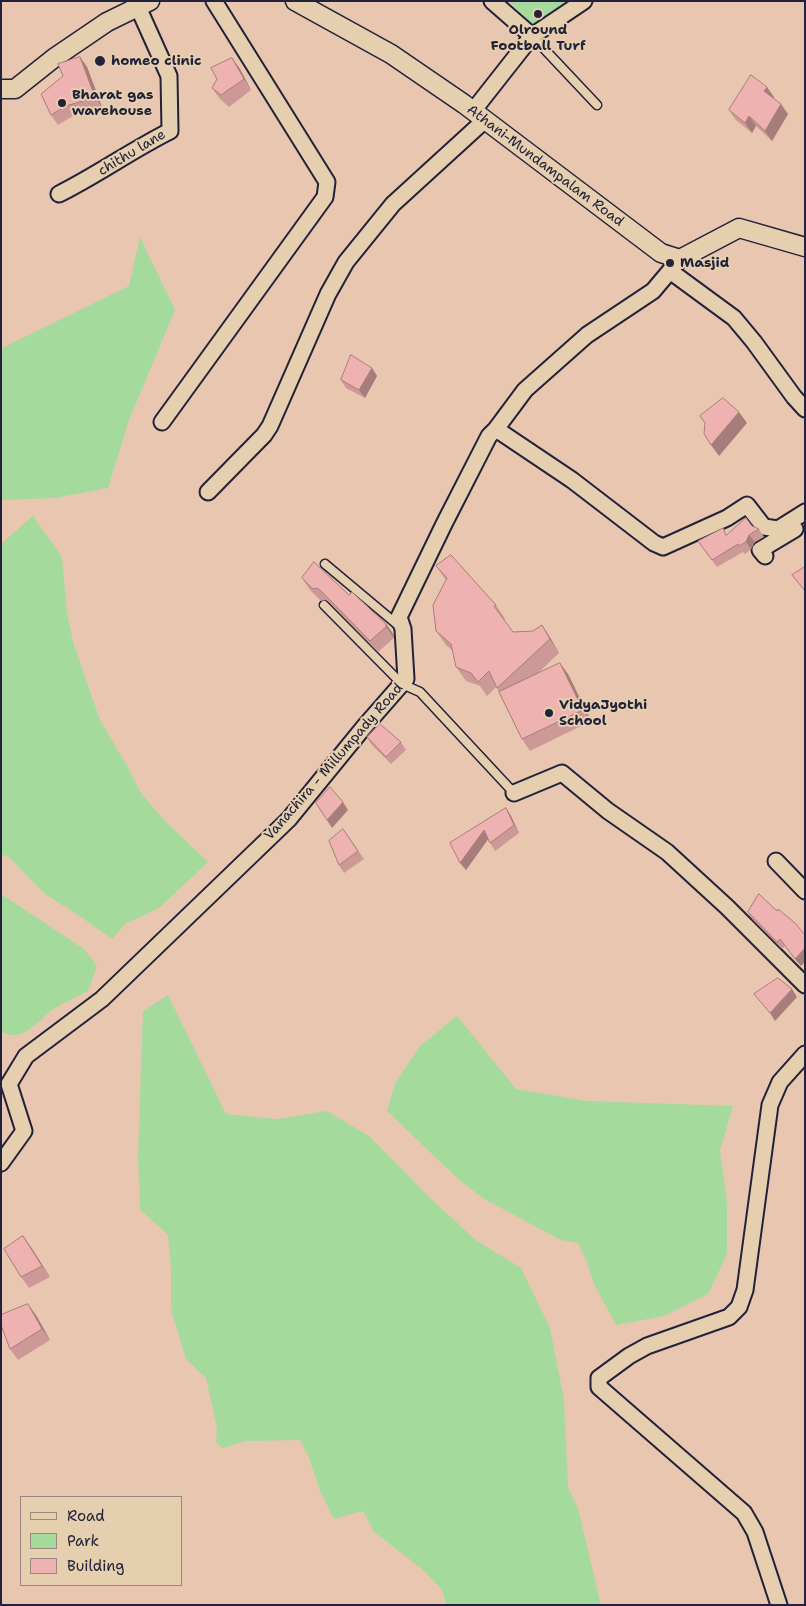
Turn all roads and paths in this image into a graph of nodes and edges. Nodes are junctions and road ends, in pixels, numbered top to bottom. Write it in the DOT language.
graph roads {
  1 [pos="214,1"];
  2 [pos="295,1"];
  3 [pos="492,1"];
  4 [pos="584,1"];
  5 [pos="144,4"];
  6 [pos="532,36"];
  7 [pos="1,89"];
  8 [pos="597,105"];
  9 [pos="479,116"];
  10 [pos="58,194"];
  11 [pos="805,246"];
  12 [pos="675,265"];
  13 [pos="805,409"];
  14 [pos="162,422"];
  15 [pos="496,430"];
  16 [pos="208,492"];
  17 [pos="805,512"];
  18 [pos="805,522"];
  19 [pos="779,533"];
  20 [pos="765,556"];
  21 [pos="324,564"];
  22 [pos="324,605"];
  23 [pos="403,628"];
  24 [pos="402,684"];
  25 [pos="514,793"];
  26 [pos="776,861"];
  27 [pos="805,891"];
  28 [pos="805,985"];
  29 [pos="805,1054"];
  30 [pos="1,1163"];
  31 [pos="779,1605"];
  1 -- 14 [label="street"];
  2 -- 9 [label="street, Athani-Mundampalam Road"];
  3 -- 6 [label="street"];
  4 -- 6 [label="street"];
  5 -- 7 [label="street"];
  5 -- 10 [label="street, chithu lane"];
  6 -- 8 [label="lane"];
  6 -- 9 [label="street"];
  9 -- 12 [label="street, Athani-Mundampalam Road"];
  9 -- 16 [label="street"];
  11 -- 12 [label="street"];
  12 -- 13 [label="street"];
  12 -- 15 [label="street, Vanachira - Millumpady Road"];
  15 -- 19 [label="street"];
  15 -- 23 [label="street, Vanachira - Millumpady Road"];
  17 -- 19 [label="street"];
  18 -- 19 [label="street"];
  19 -- 20 [label="street"];
  21 -- 23 [label="lane"];
  22 -- 24 [label="lane"];
  23 -- 24 [label="street, Vanachira - Millumpady Road"];
  24 -- 25 [label="lane"];
  24 -- 30 [label="street, Vanachira - Millumpady Road"];
  25 -- 28 [label="street"];
  26 -- 27 [label="street"];
  29 -- 31 [label="street"];
}
